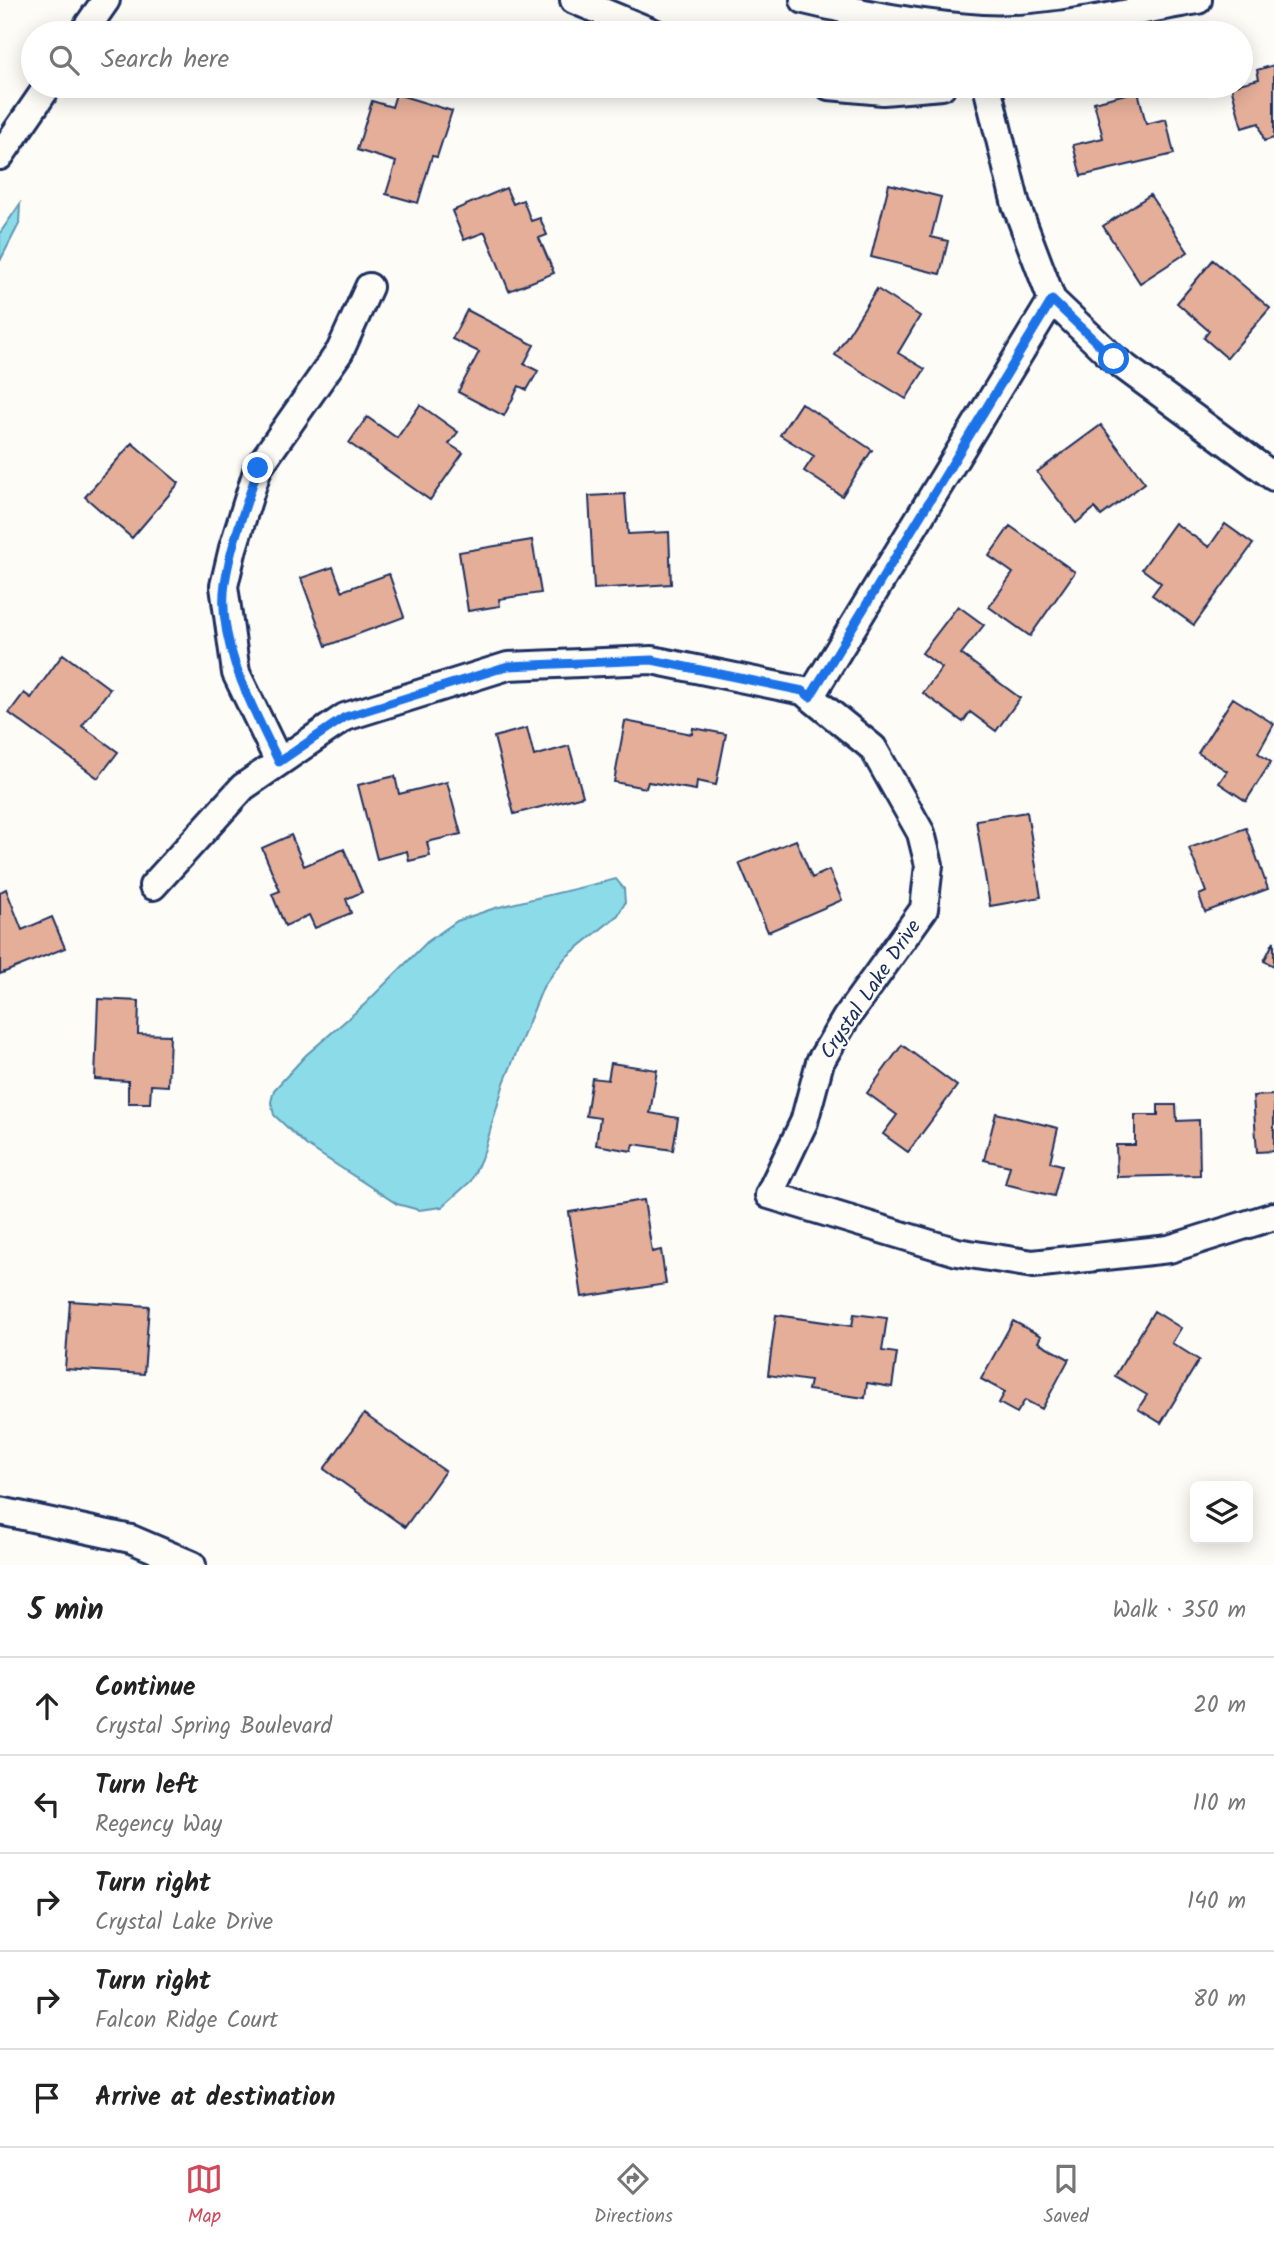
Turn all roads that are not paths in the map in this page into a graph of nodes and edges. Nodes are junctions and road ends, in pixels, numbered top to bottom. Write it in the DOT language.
graph roads {
  1 [pos="106,0"];
  2 [pos="574,0"];
  3 [pos="804,0"];
  4 [pos="1198,0"];
  5 [pos="91,21"];
  6 [pos="625,21"];
  7 [pos="912,21"];
  8 [pos="1070,21"];
  9 [pos="40,98"];
  10 [pos="990,98"];
  11 [pos="0,156"];
  12 [pos="369,287"];
  13 [pos="1052,300"];
  14 [pos="1274,477"];
  15 [pos="810,697"];
  16 [pos="279,762"];
  17 [pos="153,886"];
  18 [pos="1274,1216"];
  19 [pos="0,1511"];
  20 [pos="192,1565"];
  1 -- 5 [label="street"];
  2 -- 6 [label="street"];
  3 -- 7 [label="street"];
  4 -- 8 [label="street"];
  9 -- 11 [label="street"];
  10 -- 13 [label="street"];
  12 -- 16 [label="street"];
  13 -- 14 [label="street"];
  13 -- 15 [label="street"];
  15 -- 16 [label="street, Crystal Lake Drive"];
  15 -- 18 [label="street, Crystal Lake Drive"];
  16 -- 17 [label="street, Crystal Lake Drive"];
  19 -- 20 [label="street"];
}
